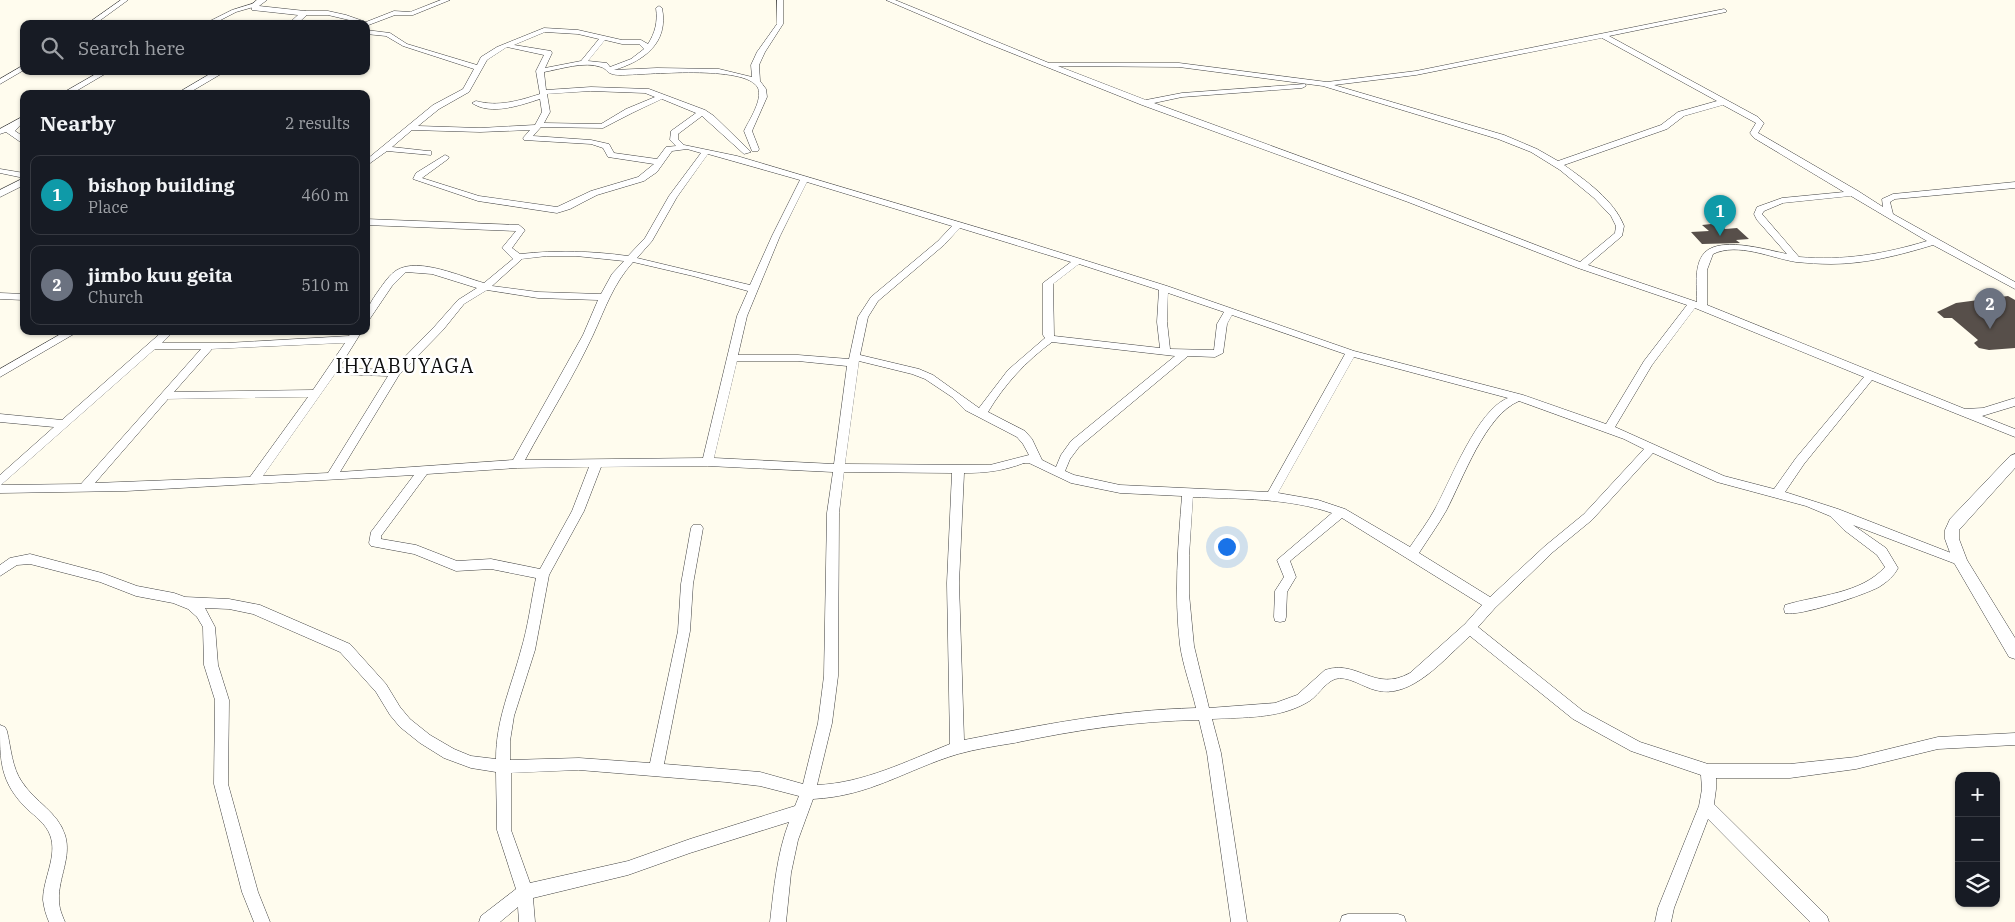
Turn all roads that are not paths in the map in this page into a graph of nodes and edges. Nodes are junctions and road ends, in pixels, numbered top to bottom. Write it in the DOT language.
graph roads {
  1 [pos="125,0"];
  2 [pos="263,0"];
  3 [pos="447,0"];
  4 [pos="780,0"];
  5 [pos="889,0"];
  6 [pos="255,5"];
  7 [pos="659,8"];
  8 [pos="1724,11"];
  9 [pos="305,13"];
  10 [pos="96,20"];
  11 [pos="215,20"];
  12 [pos="297,20"];
  13 [pos="355,20"];
  14 [pos="370,23"];
  15 [pos="370,32"];
  16 [pos="1602,35"];
  17 [pos="603,38"];
  18 [pos="507,45"];
  19 [pos="648,48"];
  20 [pos="584,63"];
  21 [pos="626,64"];
  22 [pos="1046,64"];
  23 [pos="478,68"];
  24 [pos="20,70"];
  25 [pos="608,70"];
  26 [pos="540,71"];
  27 [pos="627,74"];
  28 [pos="99,75"];
  29 [pos="215,75"];
  30 [pos="756,81"];
  31 [pos="0,82"];
  32 [pos="84,83"];
  33 [pos="1324,84"];
  34 [pos="72,90"];
  35 [pos="84,90"];
  36 [pos="187,90"];
  37 [pos="544,94"];
  38 [pos="661,97"];
  39 [pos="1724,102"];
  40 [pos="476,103"];
  41 [pos="1145,103"];
  42 [pos="702,112"];
  43 [pos="20,120"];
  44 [pos="538,126"];
  45 [pos="411,128"];
  46 [pos="0,132"];
  47 [pos="20,137"];
  48 [pos="0,138"];
  49 [pos="20,139"];
  50 [pos="682,147"];
  51 [pos="370,150"];
  52 [pos="383,151"];
  53 [pos="706,152"];
  54 [pos="428,154"];
  55 [pos="445,157"];
  56 [pos="370,161"];
  57 [pos="658,162"];
  58 [pos="1558,164"];
  59 [pos="0,171"];
  60 [pos="20,175"];
  61 [pos="805,179"];
  62 [pos="20,183"];
  63 [pos="2015,185"];
  64 [pos="1854,193"];
  65 [pos="0,194"];
  66 [pos="1889,216"];
  67 [pos="370,222"];
  68 [pos="958,225"];
  69 [pos="1934,242"];
  70 [pos="518,257"];
  71 [pos="630,259"];
  72 [pos="1796,259"];
  73 [pos="1078,261"];
  74 [pos="1581,266"];
  75 [pos="2015,286"];
  76 [pos="485,287"];
  77 [pos="1164,288"];
  78 [pos="752,289"];
  79 [pos="0,296"];
  80 [pos="20,297"];
  81 [pos="605,297"];
  82 [pos="1698,306"];
  83 [pos="1230,310"];
  84 [pos="370,312"];
  85 [pos="67,335"];
  86 [pos="165,335"];
  87 [pos="354,335"];
  88 [pos="1050,339"];
  89 [pos="153,346"];
  90 [pos="209,346"];
  91 [pos="1164,352"];
  92 [pos="1185,353"];
  93 [pos="1351,353"];
  94 [pos="732,358"];
  95 [pos="854,360"];
  96 [pos="332,370"];
  97 [pos="395,373"];
  98 [pos="0,374"];
  99 [pos="1870,376"];
  100 [pos="316,393"];
  101 [pos="165,396"];
  102 [pos="1520,397"];
  103 [pos="2015,402"];
  104 [pos="1965,413"];
  105 [pos="981,414"];
  106 [pos="0,418"];
  107 [pos="63,424"];
  108 [pos="1609,428"];
  109 [pos="2015,433"];
  110 [pos="1651,448"];
  111 [pos="2015,459"];
  112 [pos="598,462"];
  113 [pos="708,462"];
  114 [pos="1038,463"];
  115 [pos="517,464"];
  116 [pos="838,468"];
  117 [pos="958,469"];
  118 [pos="424,470"];
  119 [pos="1059,473"];
  120 [pos="331,477"];
  121 [pos="254,480"];
  122 [pos="0,481"];
  123 [pos="84,488"];
  124 [pos="0,489"];
  125 [pos="1188,492"];
  126 [pos="1778,494"];
  127 [pos="1271,496"];
  128 [pos="1341,512"];
  129 [pos="1834,512"];
  130 [pos="697,528"];
  131 [pos="1412,554"];
  132 [pos="1960,561"];
  133 [pos="0,571"];
  134 [pos="543,575"];
  135 [pos="184,602"];
  136 [pos="1490,604"];
  137 [pos="1790,609"];
  138 [pos="1280,617"];
  139 [pos="1470,628"];
  140 [pos="2015,652"];
  141 [pos="1205,714"];
  142 [pos="0,731"];
  143 [pos="2015,738"];
  144 [pos="957,748"];
  145 [pos="504,767"];
  146 [pos="655,770"];
  147 [pos="1708,770"];
  148 [pos="808,792"];
  149 [pos="1706,806"];
  150 [pos="801,811"];
  151 [pos="524,892"];
  152 [pos="57,922"];
  153 [pos="262,922"];
  154 [pos="487,922"];
  155 [pos="527,922"];
  156 [pos="778,922"];
  157 [pos="1239,922"];
  158 [pos="1348,922"];
  159 [pos="1398,922"];
  160 [pos="1663,922"];
  161 [pos="1821,922"];
  1 -- 10 [label="street"];
  2 -- 6 [label="street"];
  3 -- 14 [label="street"];
  4 -- 30 [label="street"];
  5 -- 22 [label="street"];
  6 -- 9 [label="street"];
  6 -- 11 [label="street"];
  7 -- 19 [label="street"];
  8 -- 16 [label="street"];
  9 -- 12 [label="street"];
  9 -- 13 [label="street"];
  15 -- 23 [label="street"];
  16 -- 33 [label="street"];
  16 -- 39 [label="street"];
  17 -- 18 [label="street"];
  17 -- 19 [label="street"];
  17 -- 20 [label="street"];
  18 -- 23 [label="street"];
  18 -- 26 [label="street"];
  19 -- 21 [label="street"];
  20 -- 25 [label="street"];
  20 -- 26 [label="street"];
  21 -- 25 [label="street"];
  21 -- 27 [label="street"];
  22 -- 33 [label="street"];
  22 -- 41 [label="street"];
  23 -- 45 [label="street"];
  24 -- 31 [label="street"];
  25 -- 27 [label="street"];
  26 -- 37 [label="street"];
  27 -- 30 [label="street"];
  28 -- 32 [label="street"];
  29 -- 36 [label="street"];
  30 -- 42 [label="street"];
  32 -- 34 [label="street"];
  32 -- 35 [label="street"];
  33 -- 41 [label="street"];
  33 -- 58 [label="street"];
  37 -- 38 [label="street"];
  37 -- 40 [label="street"];
  37 -- 44 [label="street"];
  38 -- 42 [label="street"];
  38 -- 44 [label="street"];
  39 -- 58 [label="street"];
  39 -- 64 [label="street"];
  41 -- 74 [label="street"];
  42 -- 50 [label="street"];
  43 -- 46 [label="street"];
  43 -- 47 [label="street"];
  44 -- 45 [label="street"];
  44 -- 57 [label="street"];
  45 -- 52 [label="street"];
  48 -- 49 [label="street"];
  50 -- 53 [label="street"];
  50 -- 57 [label="street"];
  51 -- 52 [label="street"];
  52 -- 54 [label="street"];
  52 -- 56 [label="street"];
  53 -- 61 [label="street"];
  53 -- 71 [label="street"];
  55 -- 57 [label="street"];
  58 -- 74 [label="street"];
  59 -- 60 [label="street"];
  61 -- 68 [label="street"];
  61 -- 78 [label="street"];
  62 -- 65 [label="street"];
  63 -- 66 [label="street"];
  64 -- 66 [label="street"];
  64 -- 72 [label="street"];
  66 -- 69 [label="street"];
  67 -- 70 [label="street"];
  68 -- 73 [label="street"];
  68 -- 95 [label="street"];
  69 -- 72 [label="street"];
  69 -- 75 [label="street"];
  70 -- 71 [label="street"];
  70 -- 76 [label="street"];
  71 -- 78 [label="street"];
  71 -- 81 [label="street"];
  72 -- 82 [label="street"];
  73 -- 77 [label="street"];
  73 -- 88 [label="street"];
  74 -- 82 [label="street"];
  76 -- 81 [label="street"];
  76 -- 84 [label="street"];
  76 -- 97 [label="street"];
  77 -- 83 [label="street"];
  77 -- 91 [label="street"];
  78 -- 94 [label="street"];
  79 -- 80 [label="street"];
  81 -- 115 [label="street"];
  82 -- 99 [label="street"];
  82 -- 108 [label="street"];
  83 -- 92 [label="street"];
  83 -- 93 [label="street"];
  85 -- 98 [label="street"];
  86 -- 89 [label="street"];
  87 -- 90 [label="street"];
  87 -- 96 [label="street"];
  88 -- 91 [label="street"];
  88 -- 105 [label="street"];
  89 -- 90 [label="street"];
  89 -- 107 [label="street"];
  90 -- 101 [label="street"];
  91 -- 92 [label="street"];
  92 -- 119 [label="street"];
  93 -- 102 [label="street"];
  93 -- 127 [label="street"];
  94 -- 95 [label="street"];
  94 -- 113 [label="street"];
  95 -- 105 [label="street"];
  95 -- 116 [label="street"];
  96 -- 97 [label="street"];
  96 -- 100 [label="street"];
  97 -- 120 [label="street"];
  99 -- 104 [label="street"];
  99 -- 126 [label="street"];
  100 -- 101 [label="street"];
  100 -- 121 [label="street"];
  101 -- 123 [label="street"];
  102 -- 108 [label="street"];
  102 -- 131 [label="street"];
  103 -- 104 [label="street"];
  104 -- 109 [label="street"];
  105 -- 114 [label="street"];
  106 -- 107 [label="street"];
  107 -- 122 [label="street"];
  108 -- 110 [label="street"];
  110 -- 126 [label="street"];
  110 -- 136 [label="street"];
  111 -- 132 [label="street"];
  112 -- 113 [label="street"];
  112 -- 115 [label="street"];
  112 -- 134 [label="street"];
  113 -- 116 [label="street"];
  114 -- 117 [label="street"];
  114 -- 119 [label="street"];
  115 -- 118 [label="street"];
  116 -- 117 [label="street"];
  116 -- 148 [label="street"];
  117 -- 144 [label="street"];
  118 -- 120 [label="street"];
  118 -- 134 [label="street"];
  119 -- 125 [label="street"];
  120 -- 121 [label="street"];
  121 -- 123 [label="street"];
  123 -- 124 [label="street"];
  125 -- 127 [label="street"];
  125 -- 141 [label="street"];
  126 -- 129 [label="street"];
  127 -- 128 [label="street"];
  128 -- 131 [label="street"];
  128 -- 138 [label="street"];
  129 -- 132 [label="street"];
  129 -- 137 [label="street"];
  130 -- 146 [label="street"];
  131 -- 136 [label="street"];
  132 -- 140 [label="street"];
  133 -- 135 [label="street"];
  134 -- 145 [label="street"];
  135 -- 145 [label="street"];
  135 -- 153 [label="street"];
  136 -- 139 [label="street"];
  139 -- 141 [label="street"];
  139 -- 147 [label="street"];
  141 -- 144 [label="street"];
  141 -- 157 [label="street"];
  142 -- 152 [label="street"];
  143 -- 147 [label="street"];
  144 -- 148 [label="street"];
  145 -- 146 [label="street"];
  145 -- 151 [label="street"];
  146 -- 148 [label="street"];
  147 -- 149 [label="street"];
  148 -- 150 [label="street"];
  149 -- 160 [label="street"];
  149 -- 161 [label="street"];
  150 -- 151 [label="street"];
  150 -- 156 [label="street"];
  151 -- 154 [label="street"];
  151 -- 155 [label="street"];
  158 -- 159 [label="street"];
}
